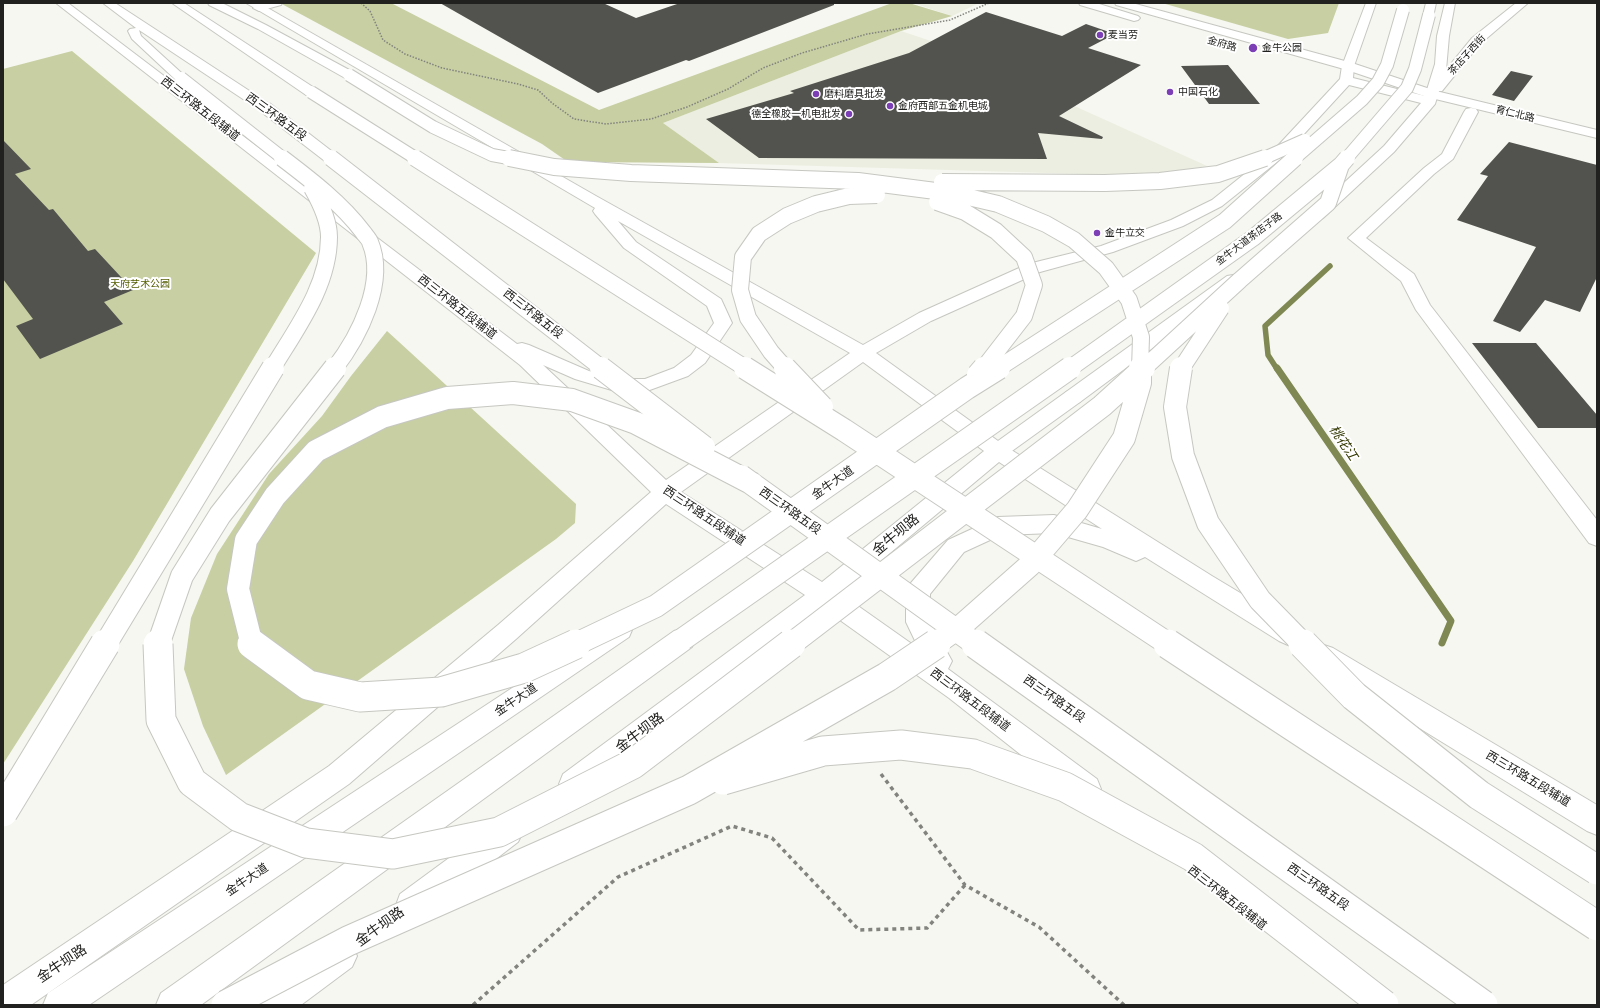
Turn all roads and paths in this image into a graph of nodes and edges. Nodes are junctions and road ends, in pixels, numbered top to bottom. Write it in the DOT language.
graph roads {
  1 [pos="61,3"];
  2 [pos="108,3"];
  3 [pos="177,3"];
  4 [pos="213,3"];
  5 [pos="361,3"];
  6 [pos="989,3"];
  7 [pos="1084,3"];
  8 [pos="1120,3"];
  9 [pos="1371,3"];
  10 [pos="1450,3"];
  11 [pos="1523,3"];
  12 [pos="262,5"];
  13 [pos="1404,6"];
  14 [pos="1430,9"];
  15 [pos="130,19"];
  16 [pos="1203,38"];
  17 [pos="1341,74"];
  18 [pos="1431,97"];
  19 [pos="1471,112"];
  20 [pos="1326,130"];
  21 [pos="1597,134"];
  22 [pos="1597,143"];
  23 [pos="1341,165"];
  24 [pos="305,176"];
  25 [pos="858,181"];
  26 [pos="591,199"];
  27 [pos="1240,280"];
  28 [pos="497,338"];
  29 [pos="863,353"];
  30 [pos="967,388"];
  31 [pos="1072,397"];
  32 [pos="844,430"];
  33 [pos="998,451"];
  34 [pos="753,484"];
  35 [pos="665,492"];
  36 [pos="1597,536"];
  37 [pos="1204,583"];
  38 [pos="823,596"];
  39 [pos="656,606"];
  40 [pos="958,690"];
  41 [pos="881,773"];
  42 [pos="689,790"];
  43 [pos="3,812"];
  44 [pos="1597,821"];
  45 [pos="1597,870"];
  46 [pos="965,885"];
  47 [pos="1597,926"];
  48 [pos="3,1005"];
  49 [pos="60,1005"];
  50 [pos="173,1005"];
  51 [pos="226,1005"];
  52 [pos="274,1005"];
  53 [pos="473,1005"];
  54 [pos="1124,1005"];
  55 [pos="1366,1005"];
  56 [pos="1384,1005"];
  57 [pos="1483,1005"];
  1 -- 28 [label="main road, 西三环路五段辅道"];
  2 -- 15 [label="main road, 西三环路五段"];
  3 -- 32 [label="main road, bridge"];
  4 -- 25 [label="main road, bridge"];
  5 -- 6 [label="path"];
  7 -- 16 [label="main road, 金府路"];
  8 -- 17 [label="main road, 金府路"];
  9 -- 17 [label="main road"];
  10 -- 18 [label="main road"];
  11 -- 18 [label="main road, 茶店子西街"];
  12 -- 26 [label="main road, 西三环路五段辅道"];
  13 -- 20 [label="main road, bridge"];
  14 -- 23 [label="main road, 金牛大道茶店子路, bridge"];
  15 -- 24 [label="main road, bridge"];
  15 -- 34 [label="main road, 西三环路五段, bridge"];
  17 -- 18 [label="main road, 金府路"];
  17 -- 29 [label="main road, 金牛坝路"];
  18 -- 19 [label="main road"];
  18 -- 21 [label="main road, 育仁北路"];
  18 -- 31 [label="main road, 茶店子西街"];
  19 -- 22 [label="main road"];
  19 -- 36 [label="main road"];
  20 -- 25 [label="main road, bridge"];
  20 -- 30 [label="main road, bridge"];
  23 -- 27 [label="main road, bridge"];
  23 -- 50 [label="main road, 金牛大道茶店子路, bridge"];
  24 -- 27 [label="main road, bridge"];
  24 -- 43 [label="main road, bridge"];
  25 -- 42 [label="main road, bridge"];
  26 -- 28 [label="main road"];
  26 -- 29 [label="main road, 西三环路五段辅道"];
  27 -- 45 [label="main road, bridge"];
  28 -- 35 [label="main road, 西三环路五段辅道"];
  29 -- 33 [label="main road, 西三环路五段辅道"];
  29 -- 35 [label="main road, 金牛坝路"];
  30 -- 32 [label="main road, bridge"];
  30 -- 39 [label="main road, 金牛大道, bridge"];
  31 -- 33 [label="main road, 金牛坝路"];
  32 -- 47 [label="main road, bridge"];
  33 -- 37 [label="main road, 西三环路五段辅道"];
  33 -- 38 [label="main road, 金牛坝路"];
  34 -- 39 [label="main road, bridge"];
  34 -- 57 [label="main road, 西三环路五段, bridge"];
  35 -- 38 [label="main road, 西三环路五段辅道"];
  35 -- 48 [label="main road, 金牛坝路"];
  37 -- 40 [label="main road"];
  37 -- 44 [label="main road, 西三环路五段辅道"];
  38 -- 40 [label="main road, 西三环路五段辅道"];
  38 -- 52 [label="main road, 金牛坝路"];
  39 -- 49 [label="main road, 金牛大道, bridge"];
  40 -- 55 [label="main road, 西三环路五段辅道"];
  41 -- 46 [label="path"];
  42 -- 51 [label="main road, bridge"];
  42 -- 56 [label="main road, bridge"];
  46 -- 53 [label="path"];
  46 -- 54 [label="path"];
}
